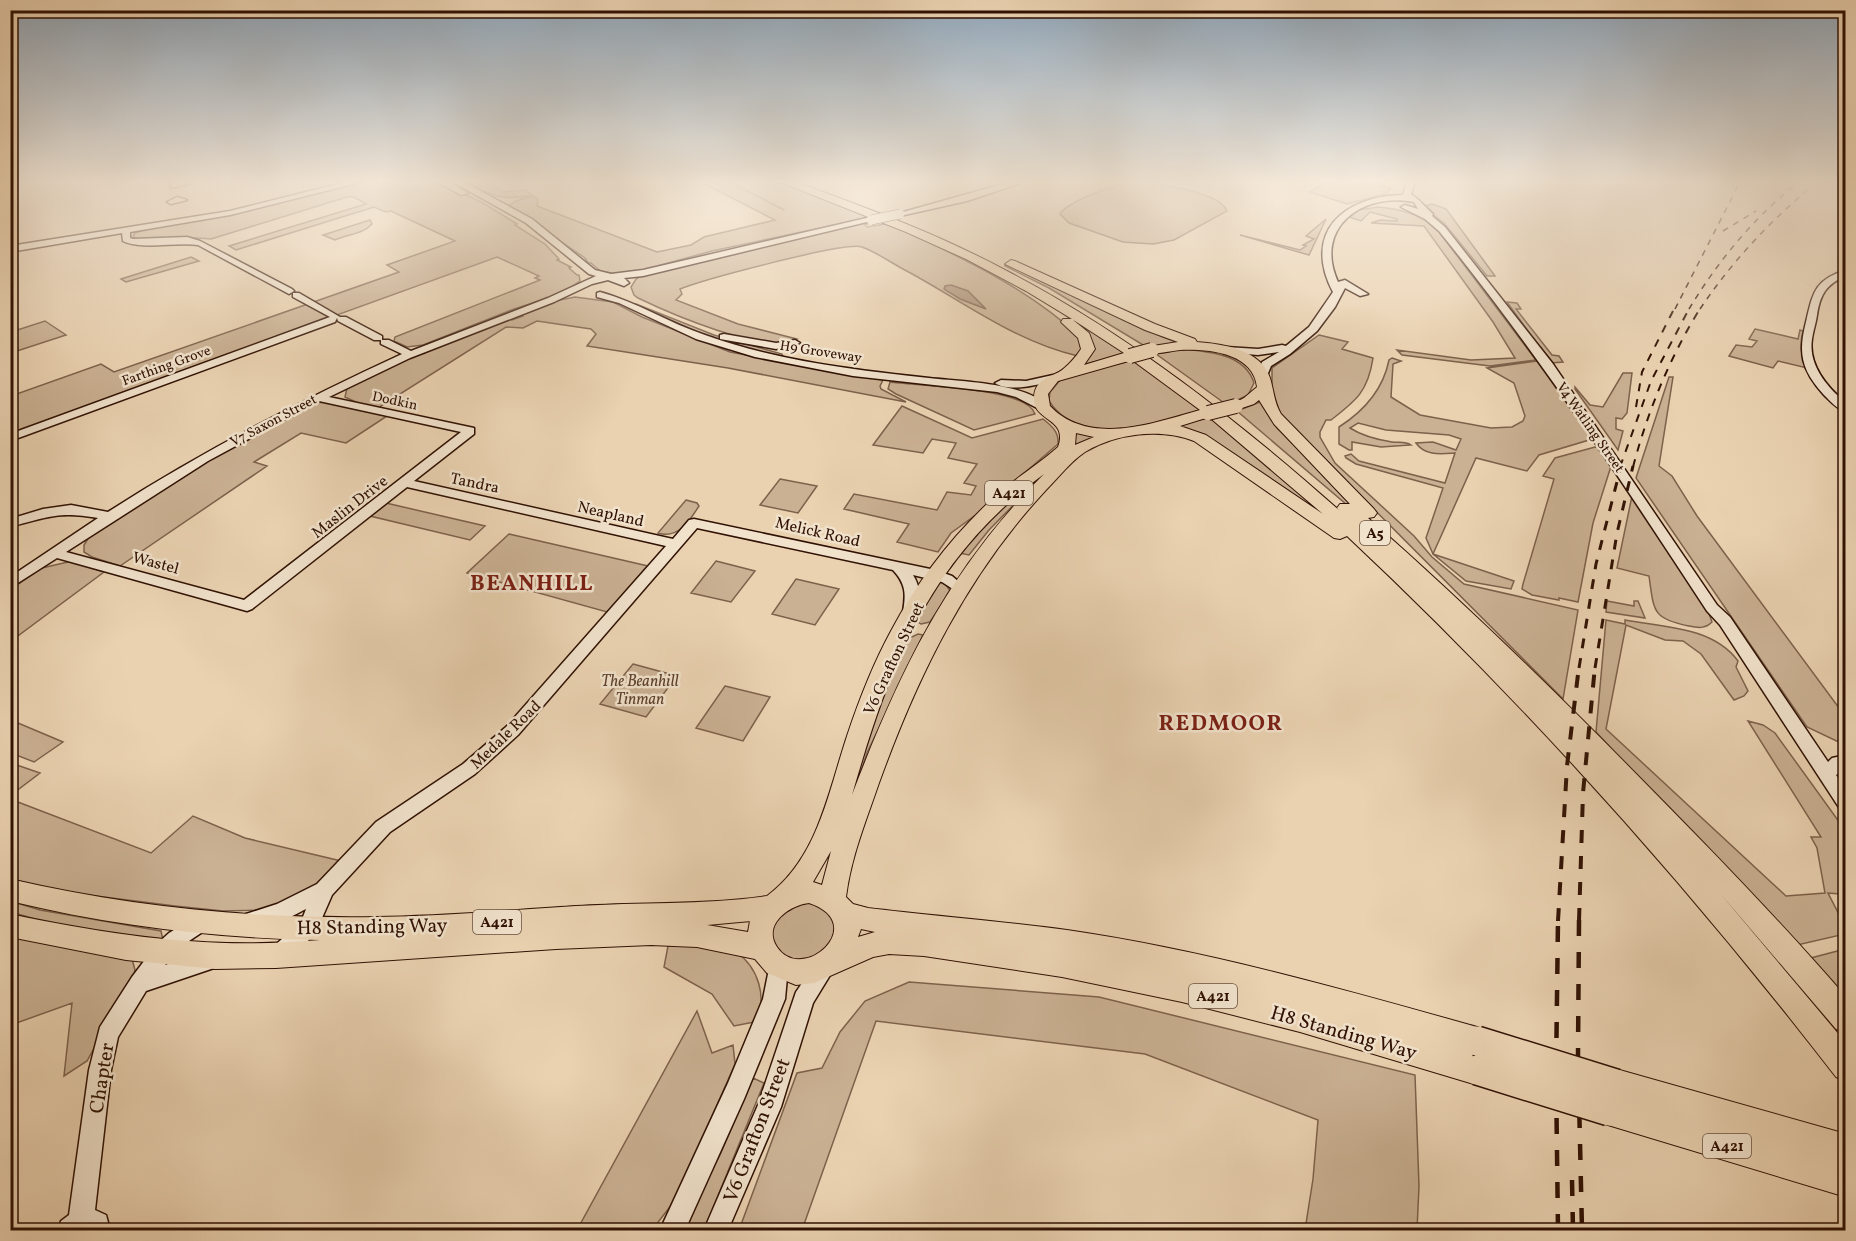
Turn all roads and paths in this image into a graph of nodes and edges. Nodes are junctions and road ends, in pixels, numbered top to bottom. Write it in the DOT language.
graph roads {
  1 [pos="1329,239"];
  2 [pos="46,240"];
  3 [pos="63,240"];
  4 [pos="129,240"];
  5 [pos="546,240"];
  6 [pos="782,240"];
  7 [pos="940,240"];
  8 [pos="941,240"];
  9 [pos="942,240"];
  10 [pos="942,240"];
  11 [pos="1328,240"];
  12 [pos="1451,240"];
  13 [pos="1454,240"];
  14 [pos="10,247"];
  15 [pos="1461,252"];
  16 [pos="1335,253"];
  17 [pos="1328,262"];
  18 [pos="643,273"];
  19 [pos="1845,273"];
  20 [pos="583,274"];
  21 [pos="608,277"];
  22 [pos="624,285"];
  23 [pos="1339,287"];
  24 [pos="1363,294"];
  25 [pos="595,295"];
  26 [pos="558,298"];
  27 [pos="634,304"];
  28 [pos="336,318"];
  29 [pos="724,336"];
  30 [pos="795,344"];
  31 [pos="1294,344"];
  32 [pos="1207,347"];
  33 [pos="397,349"];
  34 [pos="1221,350"];
  35 [pos="786,352"];
  36 [pos="409,354"];
  37 [pos="821,368"];
  38 [pos="877,372"];
  39 [pos="366,373"];
  40 [pos="903,375"];
  41 [pos="1056,377"];
  42 [pos="1263,382"];
  43 [pos="315,397"];
  44 [pos="339,403"];
  45 [pos="1045,408"];
  46 [pos="1845,409"];
  47 [pos="1063,423"];
  48 [pos="1150,429"];
  49 [pos="470,431"];
  50 [pos="1121,434"];
  51 [pos="10,438"];
  52 [pos="405,483"];
  53 [pos="538,513"];
  54 [pos="93,519"];
  55 [pos="10,523"];
  56 [pos="694,523"];
  57 [pos="676,544"];
  58 [pos="55,553"];
  59 [pos="76,558"];
  60 [pos="898,567"];
  61 [pos="949,571"];
  62 [pos="10,585"];
  63 [pos="247,606"];
  64 [pos="1712,608"];
  65 [pos="1437,610"];
  66 [pos="1462,613"];
  67 [pos="910,614"];
  68 [pos="1845,762"];
  69 [pos="1826,774"];
  70 [pos="1845,804"];
  71 [pos="1845,812"];
  72 [pos="844,819"];
  73 [pos="10,890"];
  74 [pos="324,890"];
  75 [pos="778,903"];
  76 [pos="839,906"];
  77 [pos="147,917"];
  78 [pos="264,922"];
  79 [pos="215,924"];
  80 [pos="638,924"];
  81 [pos="684,924"];
  82 [pos="10,925"];
  83 [pos="898,933"];
  84 [pos="944,938"];
  85 [pos="294,942"];
  86 [pos="170,945"];
  87 [pos="770,957"];
  88 [pos="216,958"];
  89 [pos="830,962"];
  90 [pos="139,984"];
  91 [pos="1845,1019"];
  92 [pos="1845,1067"];
  93 [pos="1613,1097"];
  94 [pos="1845,1150"];
  95 [pos="1845,1181"];
  96 [pos="83,1228"];
  97 [pos="672,1230"];
  98 [pos="716,1230"];
  1 -- 16 [label="street"];
  2 -- 14 [label="street"];
  3 -- 14 [label="street"];
  4 -- 28 [label="street"];
  5 -- 20 [label="street"];
  6 -- 18 [label="street, bridge"];
  7 -- 41 [label="highway"];
  8 -- 65 [label="highway, A5"];
  9 -- 32 [label="highway"];
  10 -- 66 [label="highway, A5"];
  11 -- 17 [label="street"];
  12 -- 15 [label="street, V4 Watling Street"];
  13 -- 15 [label="street, V4 Watling Street"];
  15 -- 64 [label="street, V4 Watling Street"];
  16 -- 17 [label="street"];
  16 -- 23 [label="street"];
  17 -- 23 [label="street"];
  18 -- 21 [label="street"];
  18 -- 22 [label="street"];
  19 -- 46 [label="street"];
  20 -- 21 [label="street, V7 Saxon Street"];
  20 -- 25 [label="street"];
  20 -- 26 [label="street, V7 Saxon Street"];
  21 -- 22 [label="street"];
  22 -- 25 [label="street"];
  22 -- 27 [label="street, H9 Groveway"];
  23 -- 24 [label="street"];
  23 -- 31 [label="street"];
  25 -- 26 [label="street, V7 Saxon Street"];
  25 -- 27 [label="street, H9 Groveway"];
  26 -- 36 [label="street, V7 Saxon Street"];
  27 -- 29 [label="street, H9 Groveway"];
  27 -- 37 [label="street, H9 Groveway"];
  28 -- 33 [label="street"];
  28 -- 51 [label="street, Farthing Grove"];
  29 -- 30 [label="street"];
  29 -- 35 [label="street, H9 Groveway"];
  31 -- 34 [label="street"];
  31 -- 42 [label="street"];
  32 -- 34 [label="highway"];
  32 -- 41 [label="highway, bridge"];
  33 -- 36 [label="street"];
  33 -- 39 [label="street"];
  34 -- 42 [label="highway"];
  35 -- 37 [label="street"];
  35 -- 38 [label="street, H9 Groveway"];
  36 -- 39 [label="street, V7 Saxon Street"];
  37 -- 38 [label="street, H9 Groveway"];
  38 -- 40 [label="street, H9 Groveway"];
  39 -- 43 [label="street, V7 Saxon Street"];
  39 -- 44 [label="street"];
  40 -- 41 [label="street, H9 Groveway"];
  40 -- 45 [label="street, H9 Groveway"];
  41 -- 45 [label="highway"];
  42 -- 48 [label="highway, A421, bridge"];
  42 -- 66 [label="highway"];
  43 -- 44 [label="street, Dodkin"];
  43 -- 54 [label="street, V7 Saxon Street"];
  44 -- 49 [label="street, Dodkin"];
  45 -- 47 [label="highway, A421"];
  47 -- 50 [label="highway, A421"];
  47 -- 61 [label="highway, V6 Grafton Street / A421"];
  48 -- 50 [label="highway, A421"];
  48 -- 65 [label="highway"];
  49 -- 52 [label="street, Maslin Drive"];
  50 -- 61 [label="highway, V6 Grafton Street / A421"];
  52 -- 53 [label="street, Tandra"];
  52 -- 63 [label="street, Maslin Drive"];
  53 -- 57 [label="street, Neapland"];
  54 -- 55 [label="street"];
  54 -- 58 [label="street"];
  54 -- 59 [label="street"];
  56 -- 57 [label="street, Medale Road"];
  56 -- 60 [label="street, Melick Road"];
  57 -- 74 [label="street, Medale Road"];
  58 -- 59 [label="street, Wastel"];
  58 -- 62 [label="street"];
  59 -- 63 [label="street, Wastel"];
  60 -- 61 [label="street, Melick Road"];
  60 -- 67 [label="street"];
  61 -- 67 [label="highway, V6 Grafton Street / A421"];
  61 -- 72 [label="highway, V6 Grafton Street / A421"];
  64 -- 69 [label="street, V4 Watling Street"];
  64 -- 71 [label="street, V4 Watling Street"];
  65 -- 92 [label="highway, A5"];
  66 -- 91 [label="highway, A5"];
  67 -- 72 [label="highway, V6 Grafton Street / A421"];
  68 -- 69 [label="street"];
  69 -- 70 [label="street, V4 Watling Street"];
  72 -- 75 [label="highway, V6 Grafton Street / A421"];
  72 -- 76 [label="highway, V6 Grafton Street / A421"];
  73 -- 77 [label="highway, H8 Standing Way / A421"];
  74 -- 78 [label="street"];
  74 -- 85 [label="street, Medale Road"];
  75 -- 76 [label="highway, A421"];
  75 -- 81 [label="highway, H8 Standing Way / A421"];
  75 -- 87 [label="highway, A421"];
  76 -- 83 [label="highway, H8 Standing Way / A421"];
  76 -- 89 [label="highway, A421"];
  77 -- 79 [label="highway, H8 Standing Way / A421"];
  77 -- 86 [label="highway"];
  78 -- 79 [label="highway, H8 Standing Way / A421"];
  78 -- 85 [label="highway, H8 Standing Way / A421"];
  79 -- 86 [label="street, Chapter"];
  80 -- 81 [label="highway, H8 Standing Way / A421"];
  80 -- 85 [label="highway, H8 Standing Way / A421"];
  80 -- 85 [label="highway, H8 Standing Way / A421"];
  81 -- 87 [label="highway, H8 Standing Way / A421"];
  82 -- 86 [label="highway, H8 Standing Way / A421"];
  83 -- 84 [label="highway, H8 Standing Way / A421"];
  83 -- 89 [label="highway, H8 Standing Way / A421"];
  84 -- 93 [label="highway, H8 Standing Way / A421, bridge"];
  84 -- 93 [label="highway, H8 Standing Way / A421, bridge"];
  85 -- 88 [label="highway, H8 Standing Way / A421"];
  86 -- 88 [label="highway, H8 Standing Way / A421"];
  86 -- 90 [label="street, Chapter"];
  87 -- 89 [label="highway, A421"];
  87 -- 97 [label="street, V6 Grafton Street"];
  88 -- 90 [label="street"];
  89 -- 98 [label="street, V6 Grafton Street"];
  90 -- 96 [label="street, Chapter"];
  93 -- 94 [label="highway, H8 Standing Way / A421"];
  93 -- 95 [label="highway, H8 Standing Way / A421"];
}
